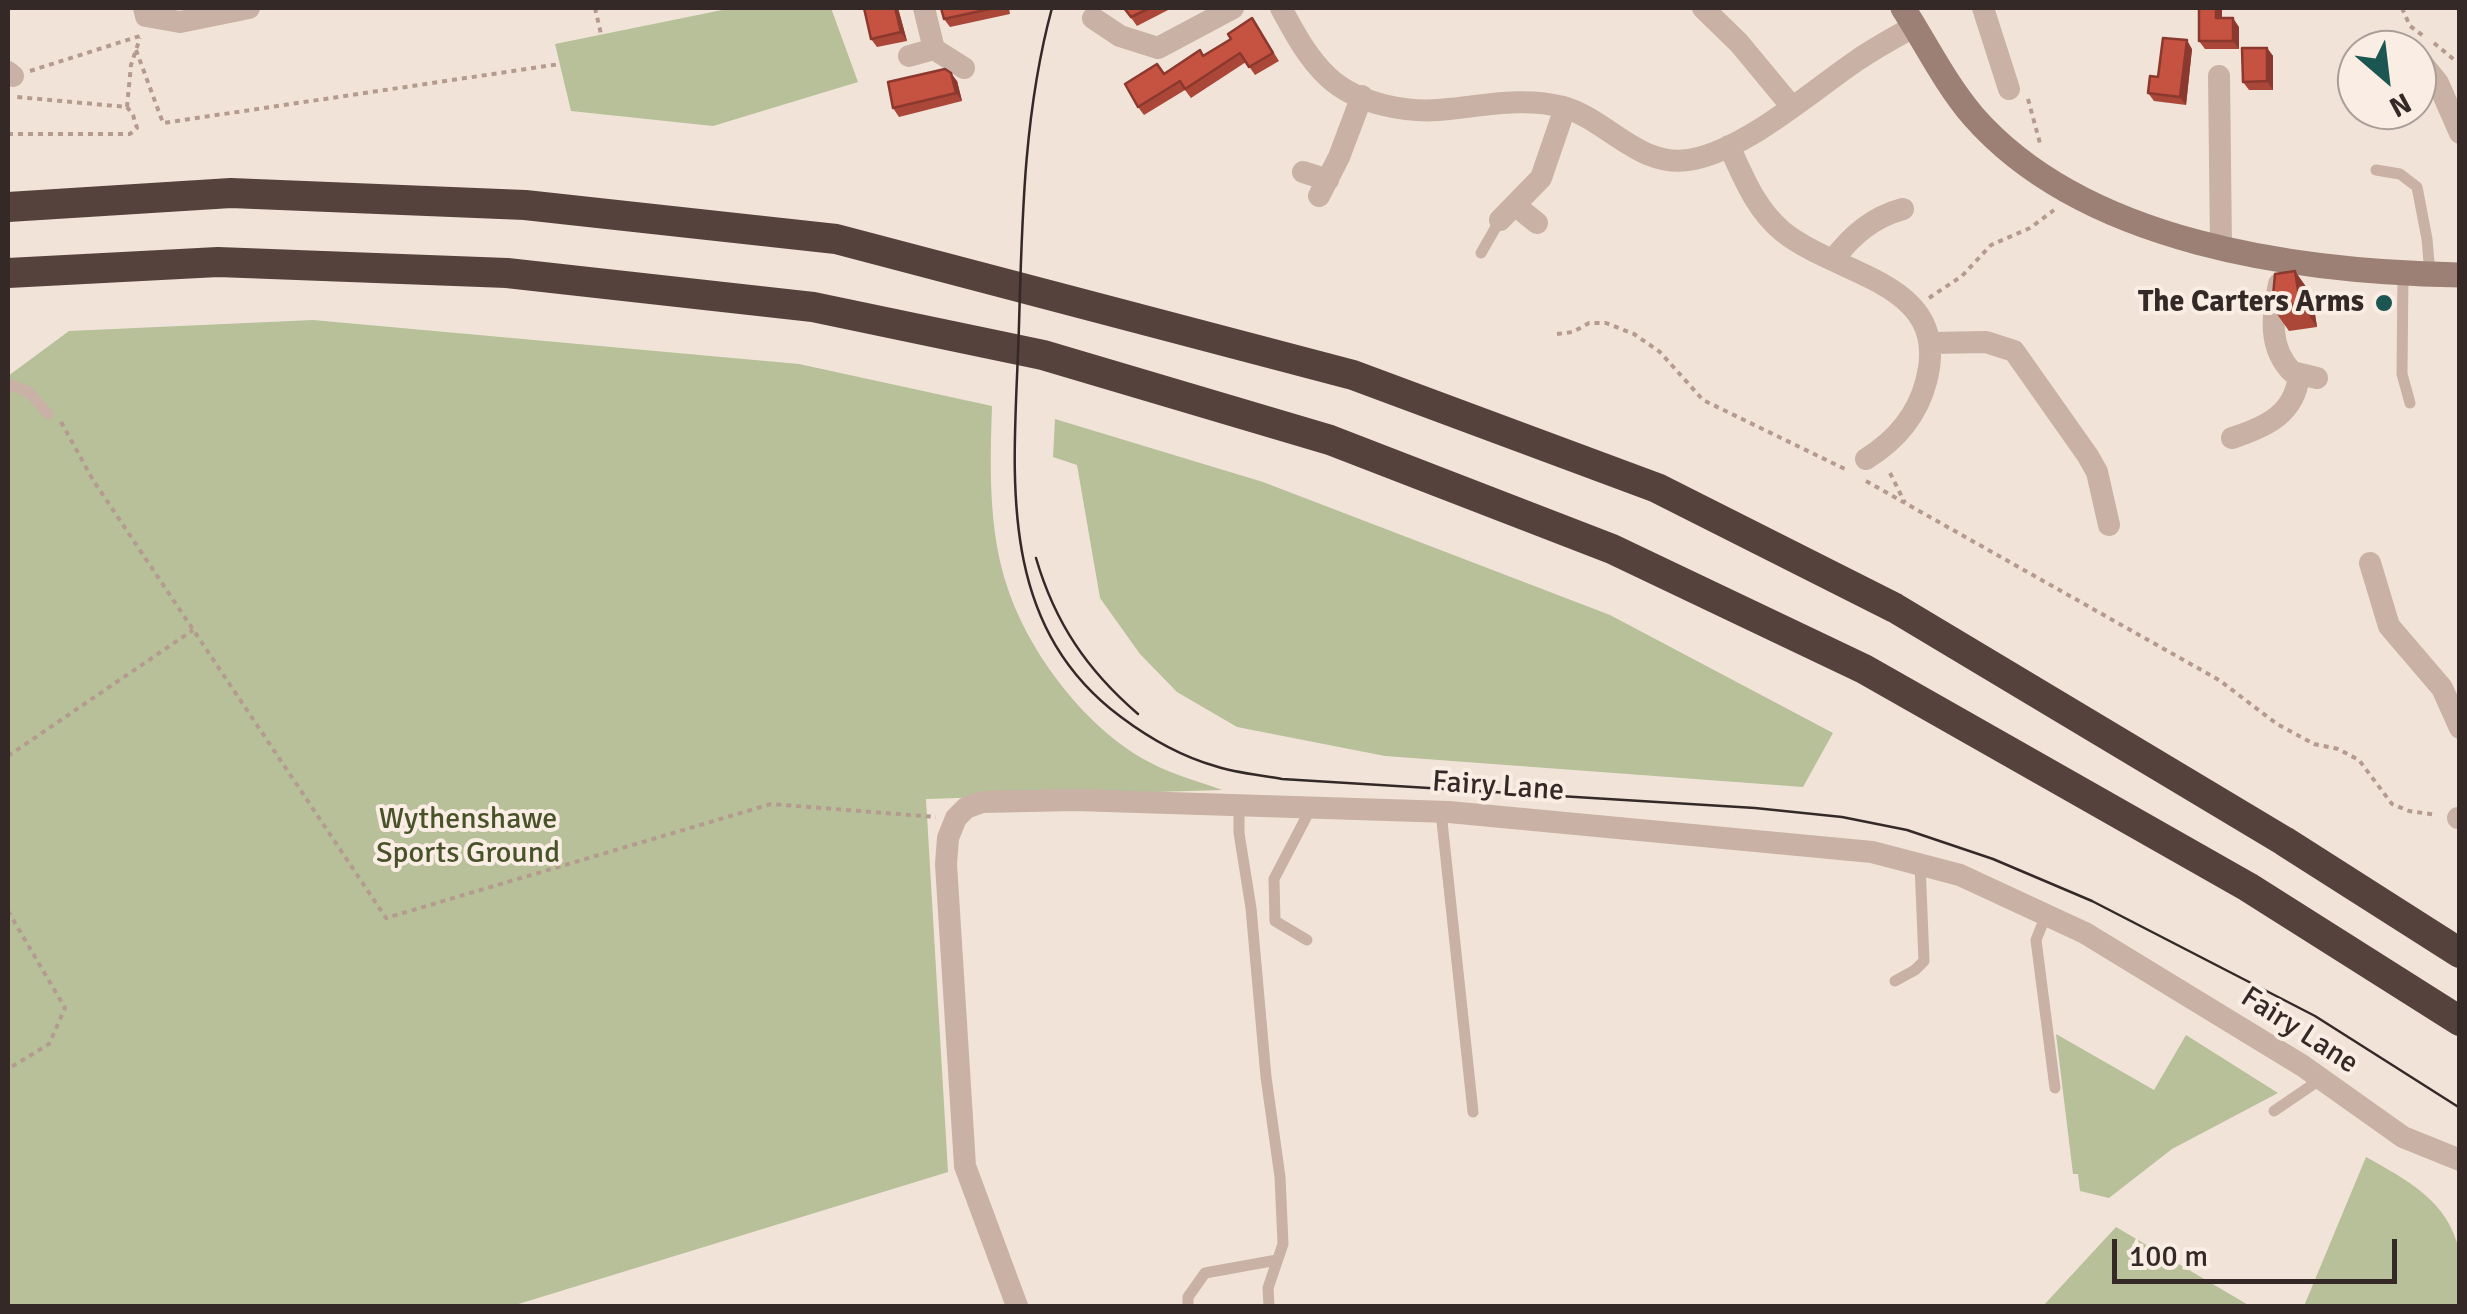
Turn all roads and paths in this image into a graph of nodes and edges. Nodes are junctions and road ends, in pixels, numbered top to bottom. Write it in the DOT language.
graph roads {
  1 [pos="248,8"];
  2 [pos="595,8"];
  3 [pos="924,8"];
  4 [pos="1234,8"];
  5 [pos="1281,8"];
  6 [pos="1703,8"];
  7 [pos="1983,8"];
  8 [pos="2402,8"];
  9 [pos="1909,16"];
  10 [pos="1094,18"];
  11 [pos="143,20"];
  12 [pos="600,34"];
  13 [pos="934,49"];
  14 [pos="136,50"];
  15 [pos="909,56"];
  16 [pos="2457,62"];
  17 [pos="560,64"];
  18 [pos="964,68"];
  19 [pos="2219,76"];
  20 [pos="9,82"];
  21 [pos="2437,82"];
  22 [pos="2009,89"];
  23 [pos="1362,96"];
  24 [pos="127,107"];
  25 [pos="1792,107"];
  26 [pos="1565,108"];
  27 [pos="2460,133"];
  28 [pos="8,134"];
  29 [pos="1729,146"];
  30 [pos="2376,170"];
  31 [pos="1304,172"];
  32 [pos="2049,180"];
  33 [pos="2073,194"];
  34 [pos="8,207"];
  35 [pos="1903,208"];
  36 [pos="1508,213"];
  37 [pos="1538,222"];
  38 [pos="2222,247"];
  39 [pos="1480,253"];
  40 [pos="1833,260"];
  41 [pos="2285,261"];
  42 [pos="2403,272"];
  43 [pos="8,274"];
  44 [pos="2430,274"];
  45 [pos="2460,275"];
  46 [pos="1916,308"];
  47 [pos="1557,334"];
  48 [pos="1930,343"];
  49 [pos="8,384"];
  50 [pos="2410,403"];
  51 [pos="54,417"];
  52 [pos="2232,438"];
  53 [pos="1890,473"];
  54 [pos="1905,503"];
  55 [pos="2109,525"];
  56 [pos="2366,576"];
  57 [pos="193,630"];
  58 [pos="2460,728"];
  59 [pos="8,756"];
  60 [pos="1239,805"];
  61 [pos="1312,808"];
  62 [pos="1440,812"];
  63 [pos="956,818"];
  64 [pos="2459,818"];
  65 [pos="1920,864"];
  66 [pos="8,911"];
  67 [pos="2046,915"];
  68 [pos="1307,940"];
  69 [pos="2460,952"];
  70 [pos="1894,981"];
  71 [pos="2460,1021"];
  72 [pos="8,1068"];
  73 [pos="2321,1079"];
  74 [pos="2055,1088"];
  75 [pos="2274,1111"];
  76 [pos="1473,1112"];
  77 [pos="2460,1160"];
  78 [pos="1277,1260"];
  79 [pos="1017,1306"];
  80 [pos="1188,1306"];
  81 [pos="1269,1306"];
  1 -- 11 [label="street"];
  2 -- 12 [label="path"];
  3 -- 13 [label="street"];
  4 -- 10 [label="street"];
  5 -- 23 [label="street"];
  6 -- 25 [label="street"];
  7 -- 22 [label="street"];
  8 -- 16 [label="path"];
  9 -- 25 [label="street"];
  9 -- 32 [label="main road"];
  11 -- 14 [label="path"];
  11 -- 20 [label="path"];
  13 -- 15 [label="street"];
  13 -- 18 [label="street"];
  14 -- 17 [label="path"];
  14 -- 24 [label="path"];
  19 -- 38 [label="street"];
  20 -- 24 [label="path"];
  21 -- 27 [label="street"];
  22 -- 32 [label="path"];
  23 -- 26 [label="street"];
  23 -- 31 [label="street"];
  24 -- 28 [label="path"];
  25 -- 29 [label="street"];
  26 -- 29 [label="street"];
  26 -- 36 [label="street"];
  29 -- 40 [label="street"];
  30 -- 44 [label="lane"];
  32 -- 33 [label="main road"];
  33 -- 38 [label="main road"];
  33 -- 46 [label="path"];
  34 -- 69 [label="highway"];
  35 -- 40 [label="street"];
  36 -- 37 [label="street"];
  36 -- 39 [label="lane"];
  38 -- 41 [label="main road"];
  40 -- 46 [label="street"];
  41 -- 42 [label="main road"];
  41 -- 52 [label="street"];
  42 -- 44 [label="main road"];
  42 -- 50 [label="lane"];
  43 -- 71 [label="highway"];
  44 -- 45 [label="main road"];
  46 -- 48 [label="street"];
  47 -- 54 [label="path"];
  48 -- 53 [label="street"];
  48 -- 55 [label="street"];
  49 -- 51 [label="lane"];
  51 -- 57 [label="path"];
  53 -- 54 [label="path"];
  54 -- 64 [label="path"];
  56 -- 58 [label="street"];
  57 -- 59 [label="path"];
  57 -- 63 [label="path"];
  60 -- 61 [label="street, Fairy Lane"];
  60 -- 63 [label="street, Fairy Lane"];
  60 -- 78 [label="lane"];
  61 -- 62 [label="street, Fairy Lane"];
  61 -- 68 [label="lane"];
  62 -- 65 [label="street, Fairy Lane"];
  62 -- 76 [label="lane"];
  63 -- 79 [label="street"];
  65 -- 67 [label="street, Fairy Lane"];
  65 -- 70 [label="lane"];
  66 -- 72 [label="path"];
  67 -- 73 [label="street, Fairy Lane"];
  67 -- 74 [label="lane"];
  73 -- 75 [label="lane"];
  73 -- 77 [label="street, Fairy Lane"];
  78 -- 80 [label="lane"];
  78 -- 81 [label="lane"];
}
